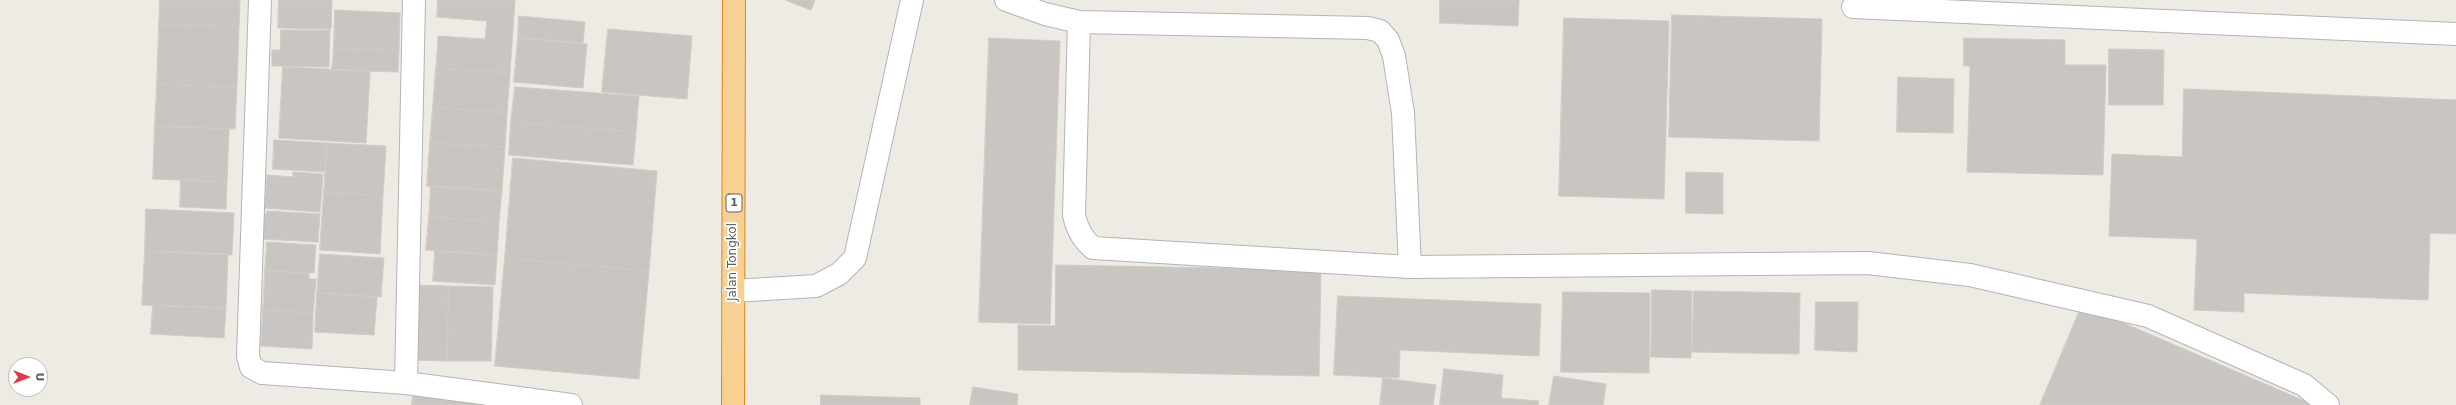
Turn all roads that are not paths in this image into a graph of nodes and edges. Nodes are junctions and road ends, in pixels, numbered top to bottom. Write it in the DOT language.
graph roads {
  1 [pos="260,0"];
  2 [pos="414,0"];
  3 [pos="734,0"];
  4 [pos="912,0"];
  5 [pos="1006,0"];
  6 [pos="1853,7"];
  7 [pos="1079,22"];
  8 [pos="2456,34"];
  9 [pos="1410,267"];
  10 [pos="733,291"];
  11 [pos="406,383"];
  12 [pos="571,405"];
  13 [pos="733,405"];
  14 [pos="2328,405"];
  1 -- 11 [label="street"];
  2 -- 11 [label="street"];
  3 -- 10 [label="highway, Jalan Tongkol / 1"];
  4 -- 10 [label="street"];
  5 -- 7 [label="street"];
  6 -- 8 [label="street"];
  7 -- 9 [label="street"];
  7 -- 9 [label="street"];
  9 -- 14 [label="street"];
  10 -- 13 [label="highway, Jalan Tongkol / 1"];
  11 -- 12 [label="street"];
}
